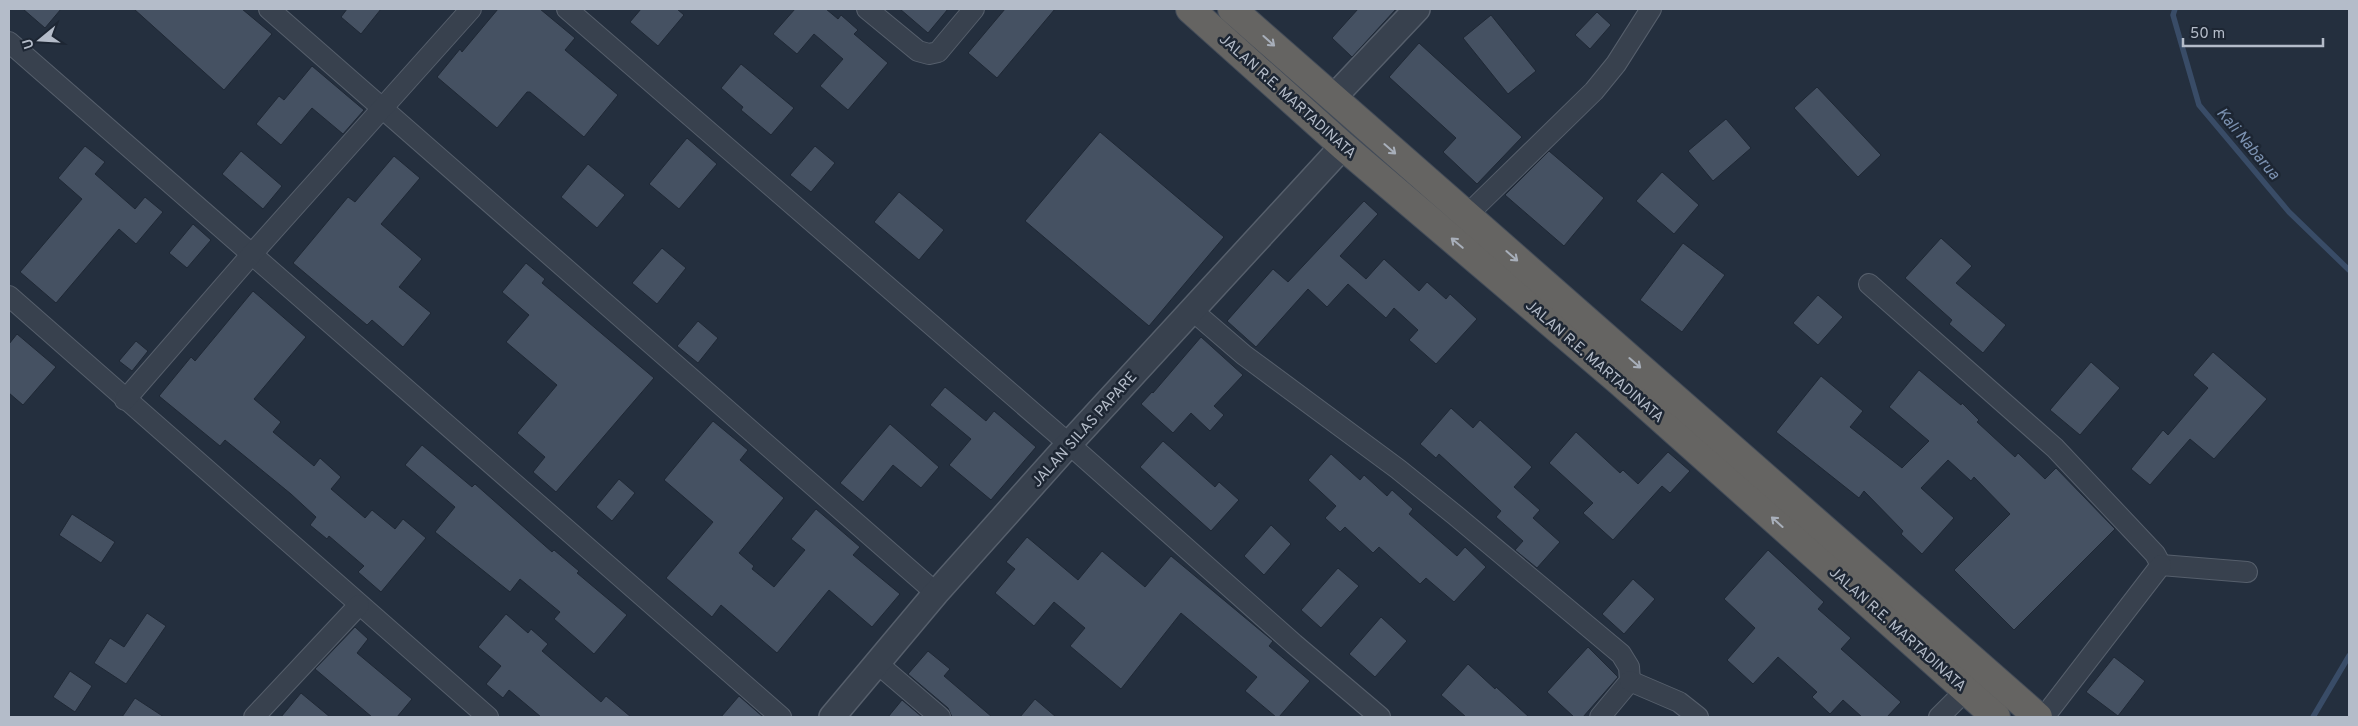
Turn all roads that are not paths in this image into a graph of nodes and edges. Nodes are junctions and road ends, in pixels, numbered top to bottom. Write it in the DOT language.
graph roads {
  1 [pos="268,9"];
  2 [pos="471,9"];
  3 [pos="566,9"];
  4 [pos="867,9"];
  5 [pos="974,9"];
  6 [pos="1190,9"];
  7 [pos="1232,9"];
  8 [pos="1417,9"];
  9 [pos="1651,9"];
  10 [pos="9,42"];
  11 [pos="1333,98"];
  12 [pos="382,108"];
  13 [pos="1343,146"];
  14 [pos="1466,216"];
  15 [pos="251,255"];
  16 [pos="1869,284"];
  17 [pos="9,296"];
  18 [pos="1193,311"];
  19 [pos="125,400"];
  20 [pos="1069,444"];
  21 [pos="1815,538"];
  22 [pos="2161,566"];
  23 [pos="2248,572"];
  24 [pos="936,593"];
  25 [pos="359,605"];
  26 [pos="878,664"];
  27 [pos="1630,680"];
  28 [pos="1966,690"];
  29 [pos="254,717"];
  30 [pos="488,717"];
  31 [pos="781,717"];
  32 [pos="832,717"];
  33 [pos="940,717"];
  34 [pos="1380,717"];
  35 [pos="1600,717"];
  36 [pos="1698,717"];
  37 [pos="1939,717"];
  38 [pos="1996,717"];
  39 [pos="2038,717"];
  40 [pos="2044,717"];
  1 -- 12 [label="street"];
  2 -- 12 [label="street"];
  3 -- 20 [label="street"];
  4 -- 5 [label="street"];
  6 -- 13 [label="highway, JALAN R.E. MARTADINATA"];
  7 -- 11 [label="highway, JALAN R.E. MARTADINATA, one-way"];
  8 -- 11 [label="street"];
  9 -- 14 [label="street"];
  10 -- 15 [label="street"];
  11 -- 14 [label="highway, JALAN R.E. MARTADINATA, one-way"];
  12 -- 15 [label="street"];
  12 -- 24 [label="street"];
  13 -- 18 [label="street, JALAN SILAS PAPARE"];
  21 -- 13 [label="highway, JALAN R.E. MARTADINATA, one-way"];
  14 -- 21 [label="highway, JALAN R.E. MARTADINATA, one-way"];
  15 -- 19 [label="street"];
  15 -- 31 [label="street"];
  16 -- 22 [label="street"];
  17 -- 19 [label="street"];
  18 -- 20 [label="street, JALAN SILAS PAPARE"];
  18 -- 27 [label="street"];
  19 -- 25 [label="street"];
  20 -- 24 [label="street, JALAN SILAS PAPARE"];
  20 -- 34 [label="street"];
  21 -- 28 [label="highway, JALAN R.E. MARTADINATA"];
  21 -- 39 [label="highway, JALAN R.E. MARTADINATA"];
  22 -- 23 [label="street"];
  22 -- 40 [label="street"];
  24 -- 26 [label="street, JALAN SILAS PAPARE"];
  25 -- 29 [label="street"];
  25 -- 30 [label="street"];
  26 -- 32 [label="street, JALAN SILAS PAPARE"];
  26 -- 33 [label="street"];
  27 -- 35 [label="street"];
  27 -- 36 [label="street"];
  28 -- 37 [label="street"];
  28 -- 38 [label="highway, JALAN R.E. MARTADINATA"];
}
